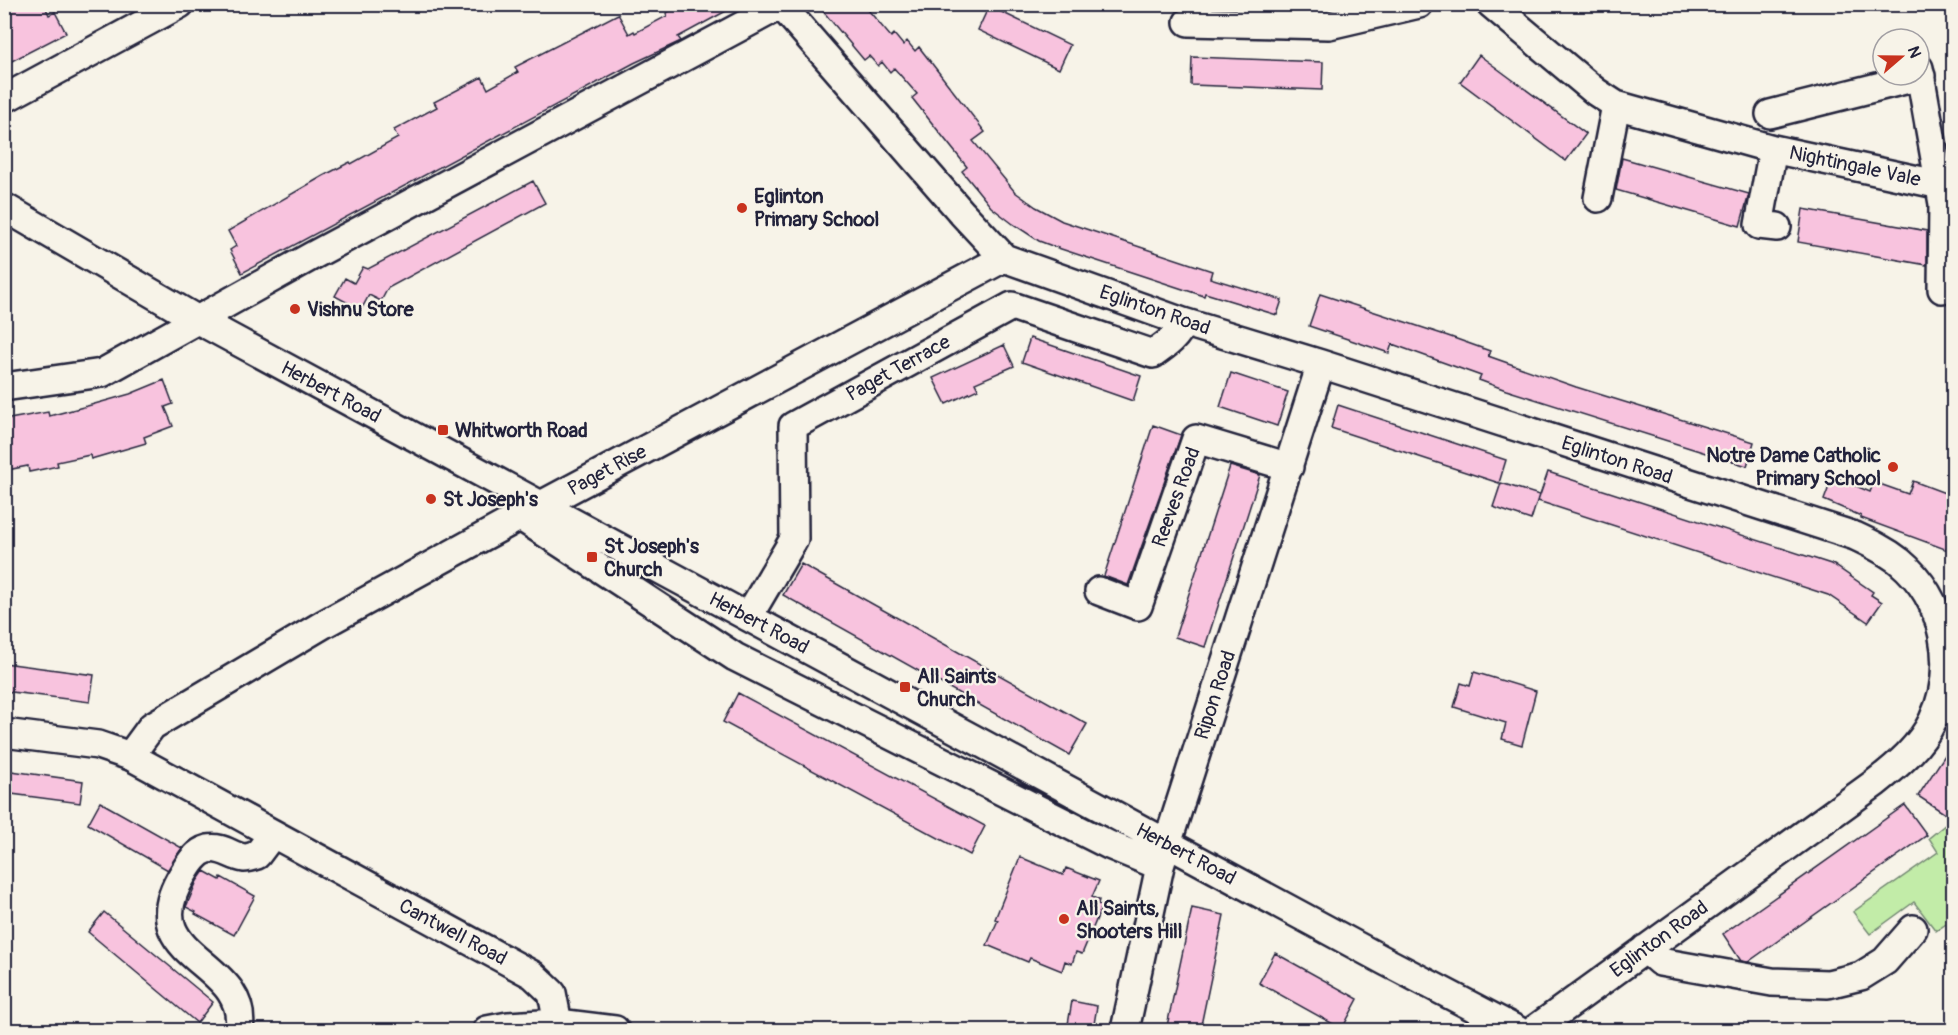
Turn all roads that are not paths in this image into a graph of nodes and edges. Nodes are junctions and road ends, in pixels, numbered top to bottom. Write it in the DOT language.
graph roads {
  1 [pos="180,4"];
  2 [pos="1419,4"];
  3 [pos="1491,4"];
  4 [pos="781,5"];
  5 [pos="1188,22"];
  6 [pos="1871,86"];
  7 [pos="1924,87"];
  8 [pos="4,99"];
  9 [pos="1616,105"];
  10 [pos="1770,114"];
  11 [pos="1773,149"];
  12 [pos="1947,185"];
  13 [pos="1598,198"];
  14 [pos="4,207"];
  15 [pos="1778,227"];
  16 [pos="1004,258"];
  17 [pos="1942,289"];
  18 [pos="198,320"];
  19 [pos="1183,322"];
  20 [pos="1322,364"];
  21 [pos="4,387"];
  22 [pos="1289,466"];
  23 [pos="531,511"];
  24 [pos="1099,591"];
  25 [pos="747,617"];
  26 [pos="4,733"];
  27 [pos="130,756"];
  28 [pos="272,835"];
  29 [pos="1163,855"];
  30 [pos="1913,928"];
  31 [pos="1646,949"];
  32 [pos="558,1023"];
  33 [pos="239,1030"];
  34 [pos="487,1030"];
  35 [pos="615,1030"];
  36 [pos="1125,1030"];
  37 [pos="1517,1030"];
  38 [pos="1534,1030"];
  1 -- 8 [label="street"];
  2 -- 5 [label="street"];
  3 -- 9 [label="street, Nightingale Vale"];
  4 -- 16 [label="street, Eglinton Road"];
  4 -- 18 [label="street"];
  6 -- 10 [label="street"];
  7 -- 12 [label="street"];
  9 -- 11 [label="street, Nightingale Vale"];
  9 -- 13 [label="street"];
  11 -- 12 [label="street, Nightingale Vale"];
  11 -- 15 [label="street, Nightingale Vale"];
  12 -- 17 [label="street, Nightingale Vale"];
  14 -- 18 [label="street, Herbert Road"];
  16 -- 19 [label="street, Eglinton Road"];
  16 -- 23 [label="street, Paget Rise"];
  18 -- 21 [label="street"];
  18 -- 23 [label="street, Herbert Road"];
  19 -- 20 [label="street, Eglinton Road"];
  19 -- 25 [label="street, Paget Terrace"];
  20 -- 22 [label="street, Ripon Road"];
  20 -- 31 [label="street, Eglinton Road"];
  22 -- 24 [label="street, Reeves Road"];
  22 -- 29 [label="street, Ripon Road"];
  23 -- 25 [label="street, Herbert Road"];
  23 -- 27 [label="street, Paget Rise"];
  23 -- 29 [label="street, Herbert Road"];
  25 -- 29 [label="street, Herbert Road"];
  26 -- 27 [label="street, Cantwell Road"];
  27 -- 28 [label="street, Cantwell Road"];
  28 -- 32 [label="street, Cantwell Road"];
  28 -- 33 [label="street"];
  29 -- 36 [label="street, Ripon Road"];
  29 -- 37 [label="street, Herbert Road"];
  30 -- 31 [label="street"];
  31 -- 38 [label="street, Eglinton Road"];
  32 -- 34 [label="street"];
  32 -- 35 [label="street"];
}
